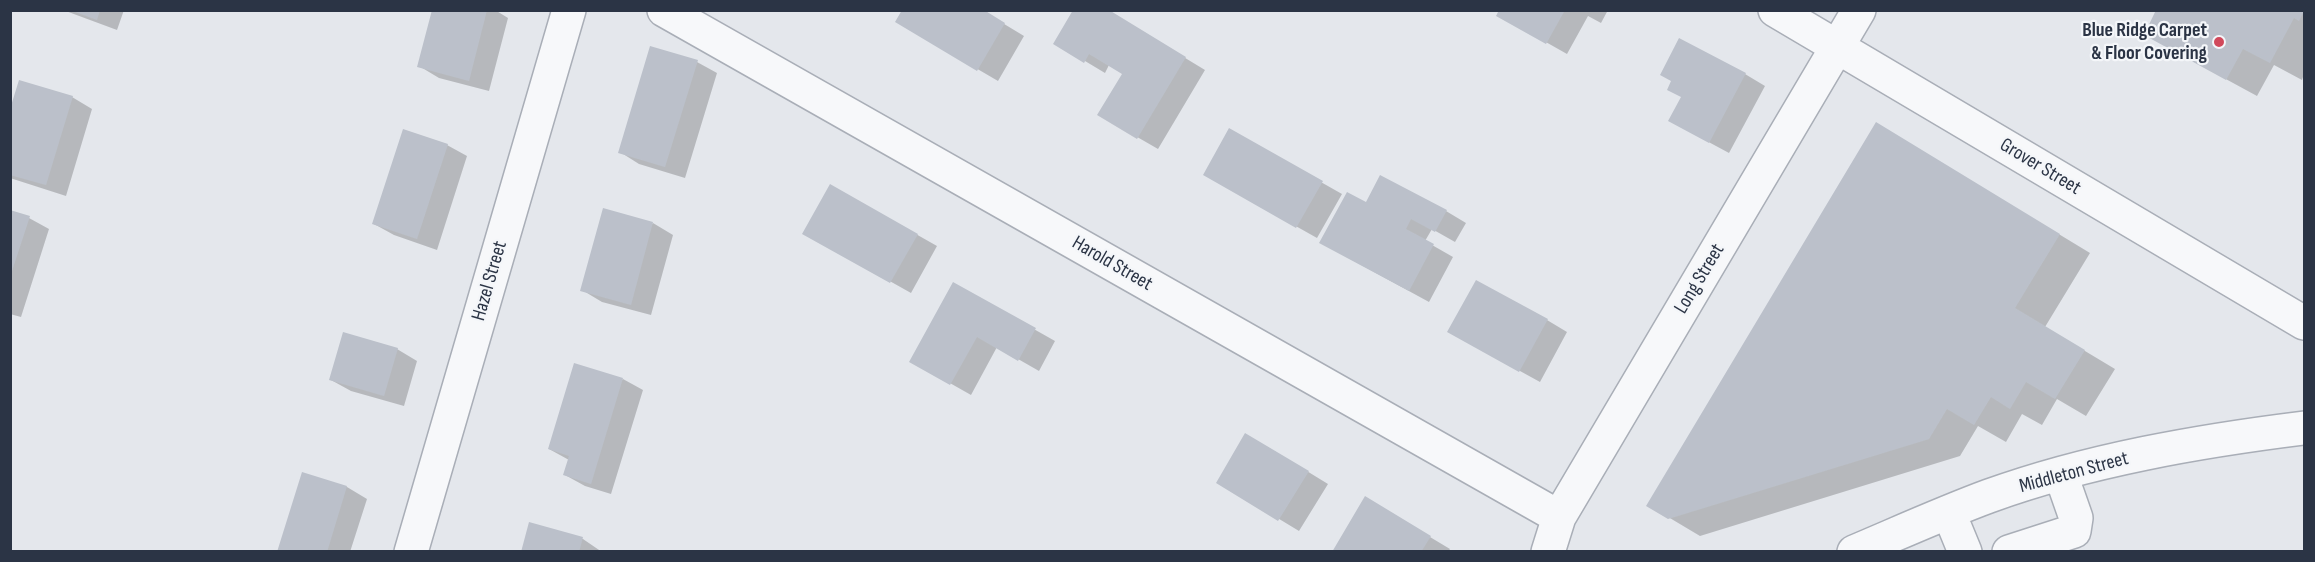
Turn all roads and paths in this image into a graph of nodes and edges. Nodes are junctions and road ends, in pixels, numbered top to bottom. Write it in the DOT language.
graph roads {
  1 [pos="569,10"];
  2 [pos="664,10"];
  3 [pos="1775,10"];
  4 [pos="1859,10"];
  5 [pos="1838,47"];
  6 [pos="2304,323"];
  7 [pos="2304,428"];
  8 [pos="2061,475"];
  9 [pos="1949,513"];
  10 [pos="1559,517"];
  11 [pos="411,552"];
  12 [pos="1548,552"];
  13 [pos="1854,552"];
  14 [pos="1965,552"];
  15 [pos="2008,552"];
  1 -- 11 [label="street, Hazel Street"];
  2 -- 10 [label="street, Harold Street"];
  3 -- 5 [label="street, Grover Street"];
  4 -- 5 [label="street, Long Street"];
  5 -- 6 [label="street, Grover Street"];
  5 -- 10 [label="street, Long Street"];
  7 -- 8 [label="street, Middleton Street"];
  8 -- 9 [label="street, Middleton Street"];
  8 -- 15 [label="street"];
  9 -- 13 [label="street, Middleton Street"];
  9 -- 14 [label="street"];
  10 -- 12 [label="street, Long Street"];
}
